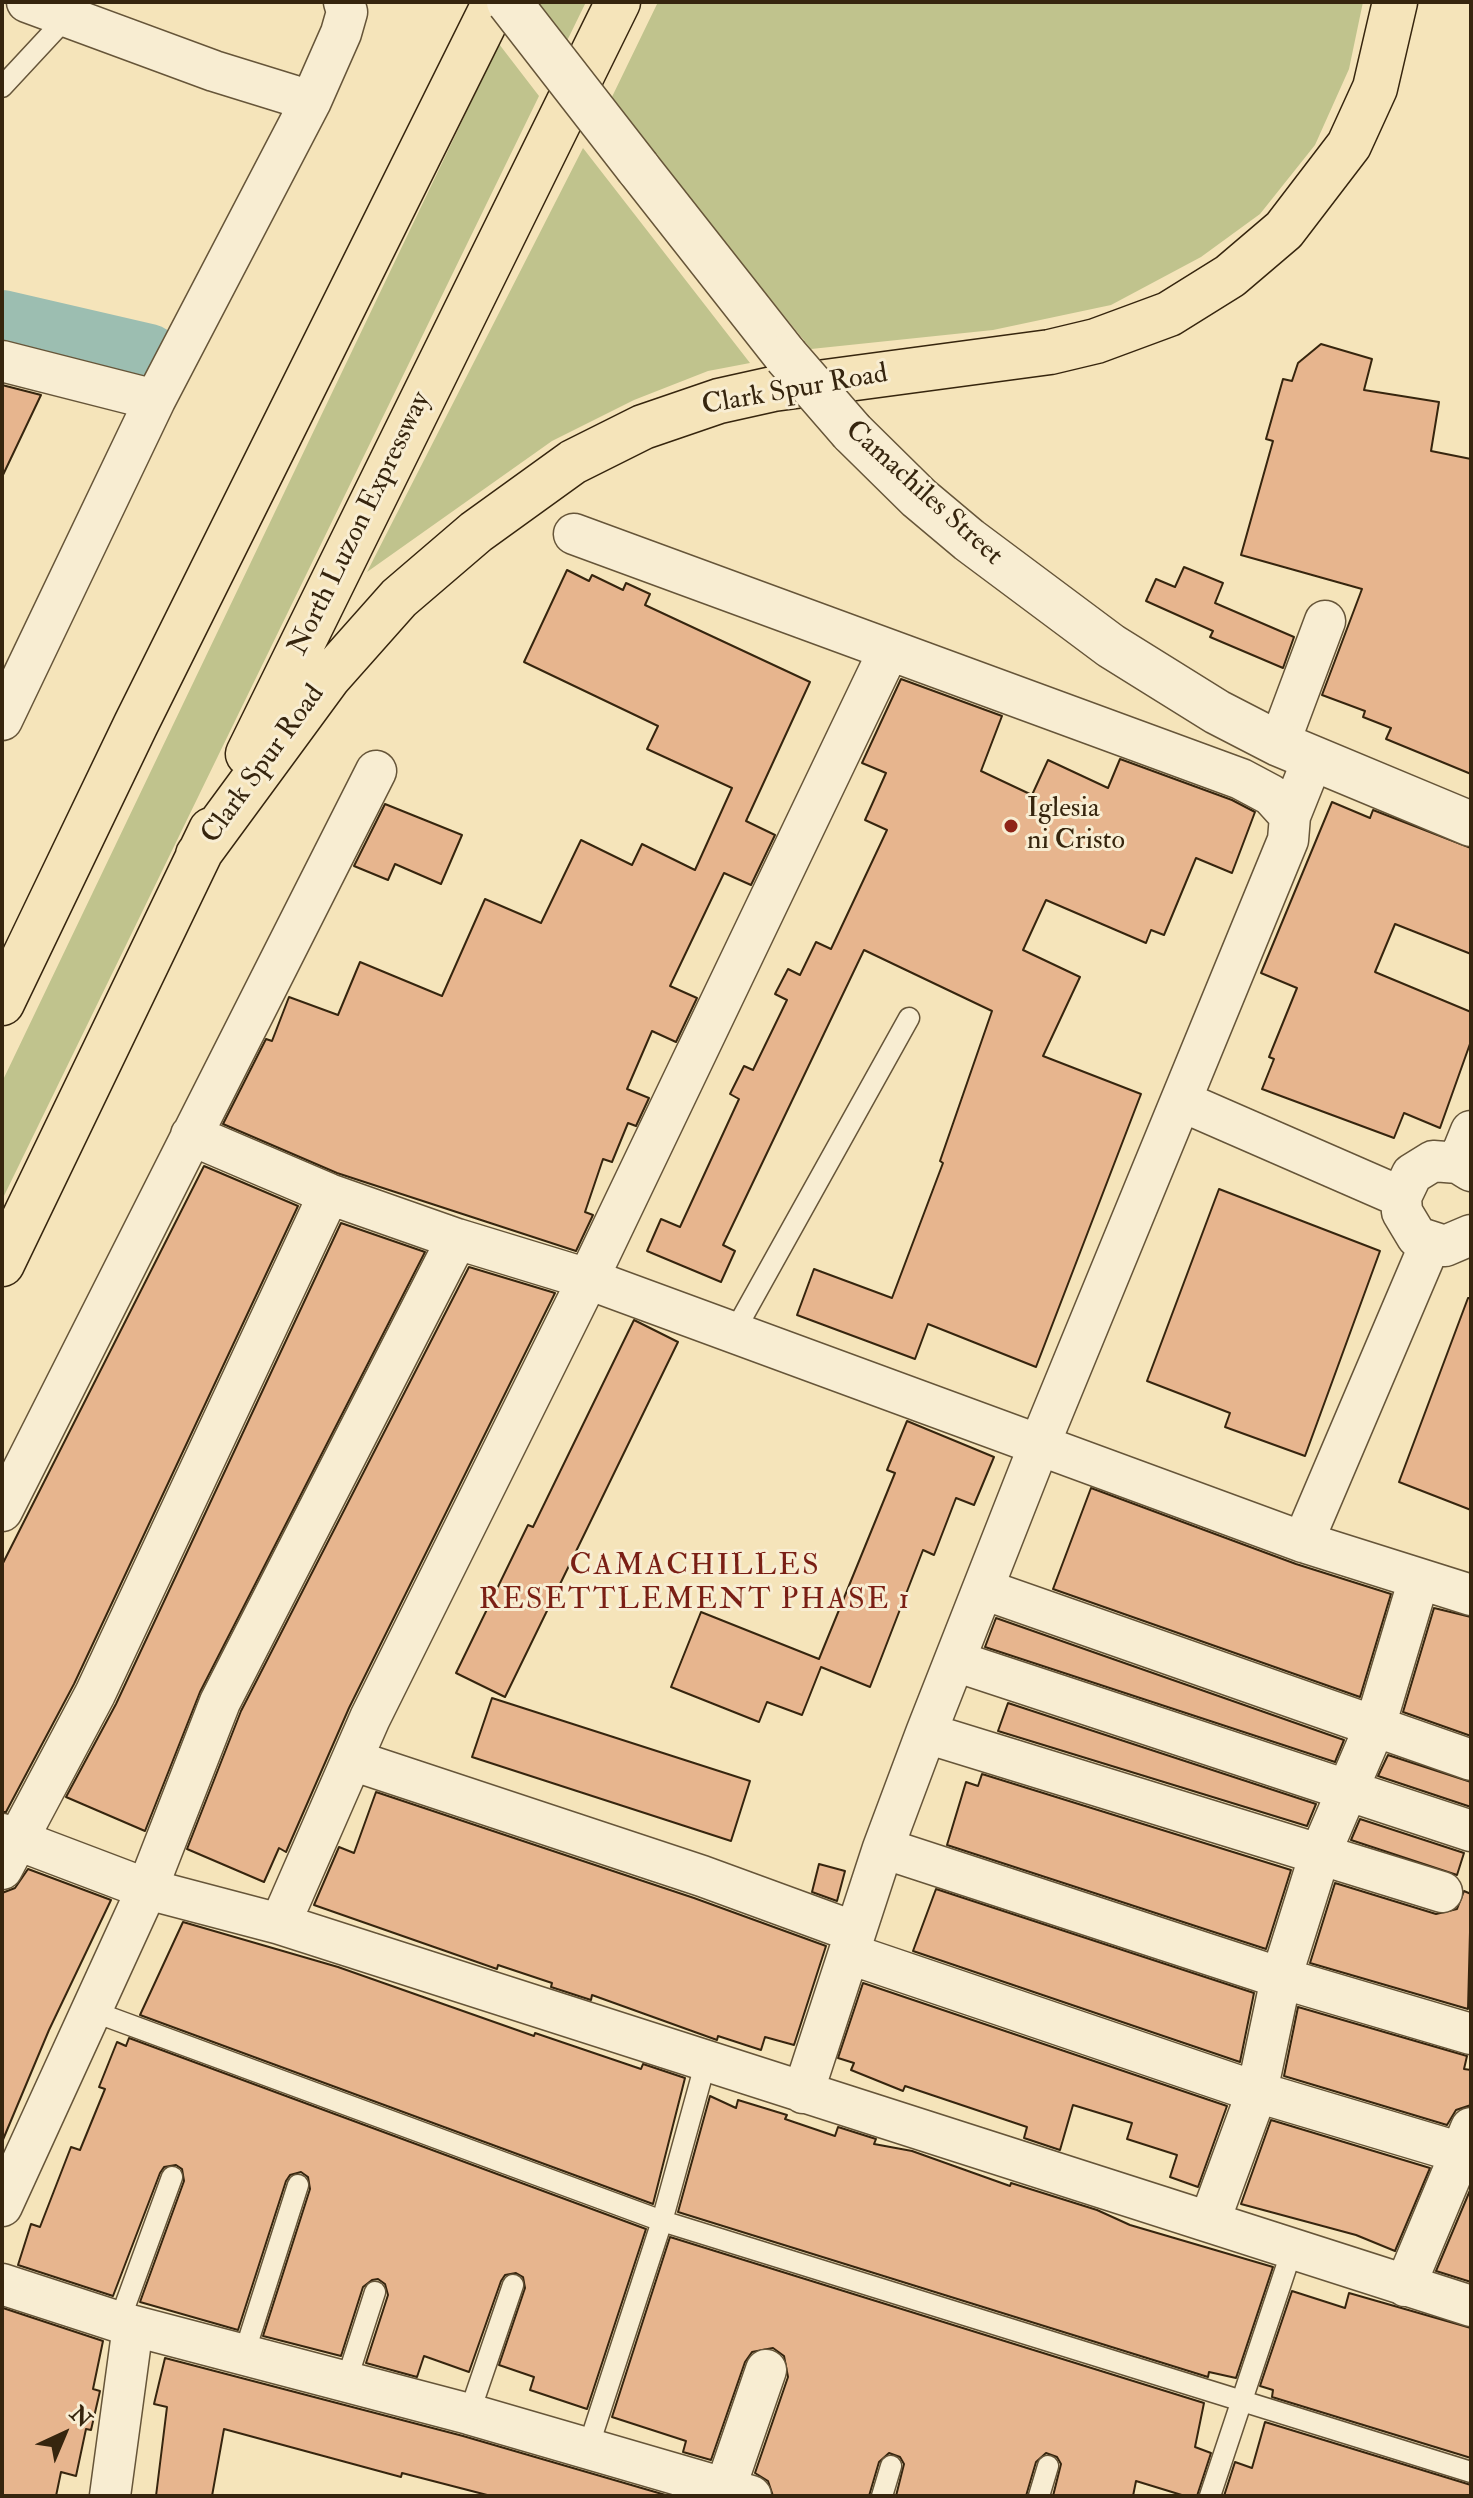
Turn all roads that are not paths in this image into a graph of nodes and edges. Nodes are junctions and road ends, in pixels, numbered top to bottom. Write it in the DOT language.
graph roads {
  1 [pos="27,2"];
  2 [pos="344,2"];
  3 [pos="486,2"];
  4 [pos="495,2"];
  5 [pos="509,2"];
  6 [pos="618,2"];
  7 [pos="1395,2"];
  8 [pos="67,17"];
  9 [pos="471,49"];
  10 [pos="2,87"];
  11 [pos="311,101"];
  12 [pos="2,361"];
  13 [pos="155,400"];
  14 [pos="574,534"];
  15 [pos="1325,621"];
  16 [pos="889,650"];
  17 [pos="2,720"];
  18 [pos="1296,752"];
  19 [pos="376,771"];
  20 [pos="1290,816"];
  21 [pos="1471,824"];
  22 [pos="198,855"];
  23 [pos="2,1003"];
  24 [pos="909,1018"];
  25 [pos="1181,1101"];
  26 [pos="191,1135"];
  27 [pos="1467,1155"];
  28 [pos="329,1194"];
  29 [pos="1401,1197"];
  30 [pos="1471,1235"];
  31 [pos="457,1239"];
  32 [pos="1430,1244"];
  33 [pos="2,1264"];
  34 [pos="588,1279"];
  35 [pos="733,1334"];
  36 [pos="1040,1443"];
  37 [pos="2,1511"];
  38 [pos="1303,1542"];
  39 [pos="1419,1579"];
  40 [pos="983,1589"];
  41 [pos="1471,1595"];
  42 [pos="955,1661"];
  43 [pos="1375,1726"];
  44 [pos="926,1733"];
  45 [pos="352,1760"];
  46 [pos="1471,1760"];
  47 [pos="1346,1788"];
  48 [pos="1471,1831"];
  49 [pos="7,1848"];
  50 [pos="883,1848"];
  51 [pos="1320,1854"];
  52 [pos="147,1889"];
  53 [pos="1442,1892"];
  54 [pos="280,1924"];
  55 [pos="853,1943"];
  56 [pos="1281,1978"];
  57 [pos="92,2011"];
  58 [pos="1471,2034"];
  59 [pos="706,2061"];
  60 [pos="1257,2092"];
  61 [pos="803,2093"];
  62 [pos="1465,2140"];
  63 [pos="172,2177"];
  64 [pos="298,2185"];
  65 [pos="2,2206"];
  66 [pos="1210,2220"];
  67 [pos="662,2221"];
  68 [pos="1293,2247"];
  69 [pos="2,2284"];
  70 [pos="513,2285"];
  71 [pos="1405,2286"];
  72 [pos="375,2292"];
  73 [pos="1471,2306"];
  74 [pos="126,2324"];
  75 [pos="244,2354"];
  76 [pos="766,2370"];
  77 [pos="346,2382"];
  78 [pos="1244,2402"];
  79 [pos="469,2414"];
  80 [pos="587,2451"];
  81 [pos="891,2466"];
  82 [pos="1048,2466"];
  83 [pos="1471,2472"];
  84 [pos="738,2493"];
  85 [pos="110,2496"];
  86 [pos="882,2496"];
  87 [pos="1039,2496"];
  88 [pos="1210,2496"];
  1 -- 8 [label="street"];
  2 -- 11 [label="street"];
  3 -- 9 [label="highway"];
  4 -- 9 [label="highway"];
  5 -- 18 [label="street, Camachiles Street, bridge"];
  6 -- 22 [label="highway, North Luzon Expressway"];
  7 -- 22 [label="highway, Clark Spur Road"];
  8 -- 10 [label="lane"];
  8 -- 11 [label="street"];
  9 -- 23 [label="highway"];
  11 -- 13 [label="street"];
  12 -- 13 [label="street"];
  13 -- 17 [label="street"];
  14 -- 16 [label="street"];
  15 -- 18 [label="street"];
  16 -- 20 [label="street"];
  16 -- 34 [label="street"];
  18 -- 20 [label="street"];
  18 -- 21 [label="street, Camachiles Street"];
  19 -- 26 [label="street"];
  20 -- 25 [label="street"];
  22 -- 33 [label="highway, North Luzon Expressway"];
  24 -- 35 [label="lane"];
  25 -- 29 [label="street"];
  25 -- 36 [label="street"];
  26 -- 28 [label="street"];
  26 -- 37 [label="street"];
  27 -- 29 [label="street"];
  28 -- 31 [label="street"];
  28 -- 49 [label="street"];
  29 -- 32 [label="street"];
  30 -- 32 [label="street"];
  31 -- 34 [label="street"];
  31 -- 52 [label="street"];
  32 -- 38 [label="street"];
  34 -- 35 [label="street"];
  34 -- 45 [label="street"];
  35 -- 36 [label="street"];
  36 -- 38 [label="street"];
  36 -- 40 [label="street"];
  38 -- 39 [label="street"];
  39 -- 41 [label="street"];
  39 -- 43 [label="street"];
  40 -- 42 [label="street"];
  40 -- 43 [label="street"];
  42 -- 44 [label="street"];
  42 -- 47 [label="street"];
  43 -- 46 [label="street"];
  43 -- 47 [label="street"];
  44 -- 50 [label="street"];
  44 -- 51 [label="street"];
  45 -- 54 [label="street"];
  45 -- 55 [label="street"];
  47 -- 48 [label="street"];
  47 -- 51 [label="street"];
  49 -- 52 [label="street"];
  50 -- 55 [label="street"];
  50 -- 56 [label="street"];
  51 -- 53 [label="street"];
  51 -- 56 [label="street"];
  52 -- 54 [label="street"];
  52 -- 57 [label="street"];
  54 -- 59 [label="street"];
  55 -- 60 [label="street"];
  55 -- 61 [label="street"];
  56 -- 58 [label="street"];
  56 -- 60 [label="street"];
  57 -- 65 [label="street"];
  57 -- 67 [label="lane"];
  59 -- 61 [label="street"];
  59 -- 67 [label="lane"];
  60 -- 62 [label="street"];
  60 -- 66 [label="street"];
  61 -- 66 [label="street"];
  62 -- 71 [label="street"];
  63 -- 74 [label="lane"];
  64 -- 75 [label="lane"];
  66 -- 68 [label="street"];
  67 -- 78 [label="lane"];
  67 -- 80 [label="lane"];
  68 -- 71 [label="street"];
  68 -- 78 [label="lane"];
  69 -- 74 [label="street"];
  70 -- 79 [label="lane"];
  71 -- 73 [label="street"];
  72 -- 77 [label="lane"];
  74 -- 75 [label="street"];
  74 -- 85 [label="street"];
  75 -- 77 [label="street"];
  76 -- 84 [label="street"];
  77 -- 79 [label="street"];
  78 -- 83 [label="lane"];
  78 -- 88 [label="lane"];
  79 -- 80 [label="street"];
  80 -- 84 [label="street"];
  81 -- 86 [label="lane"];
  82 -- 87 [label="lane"];
}
